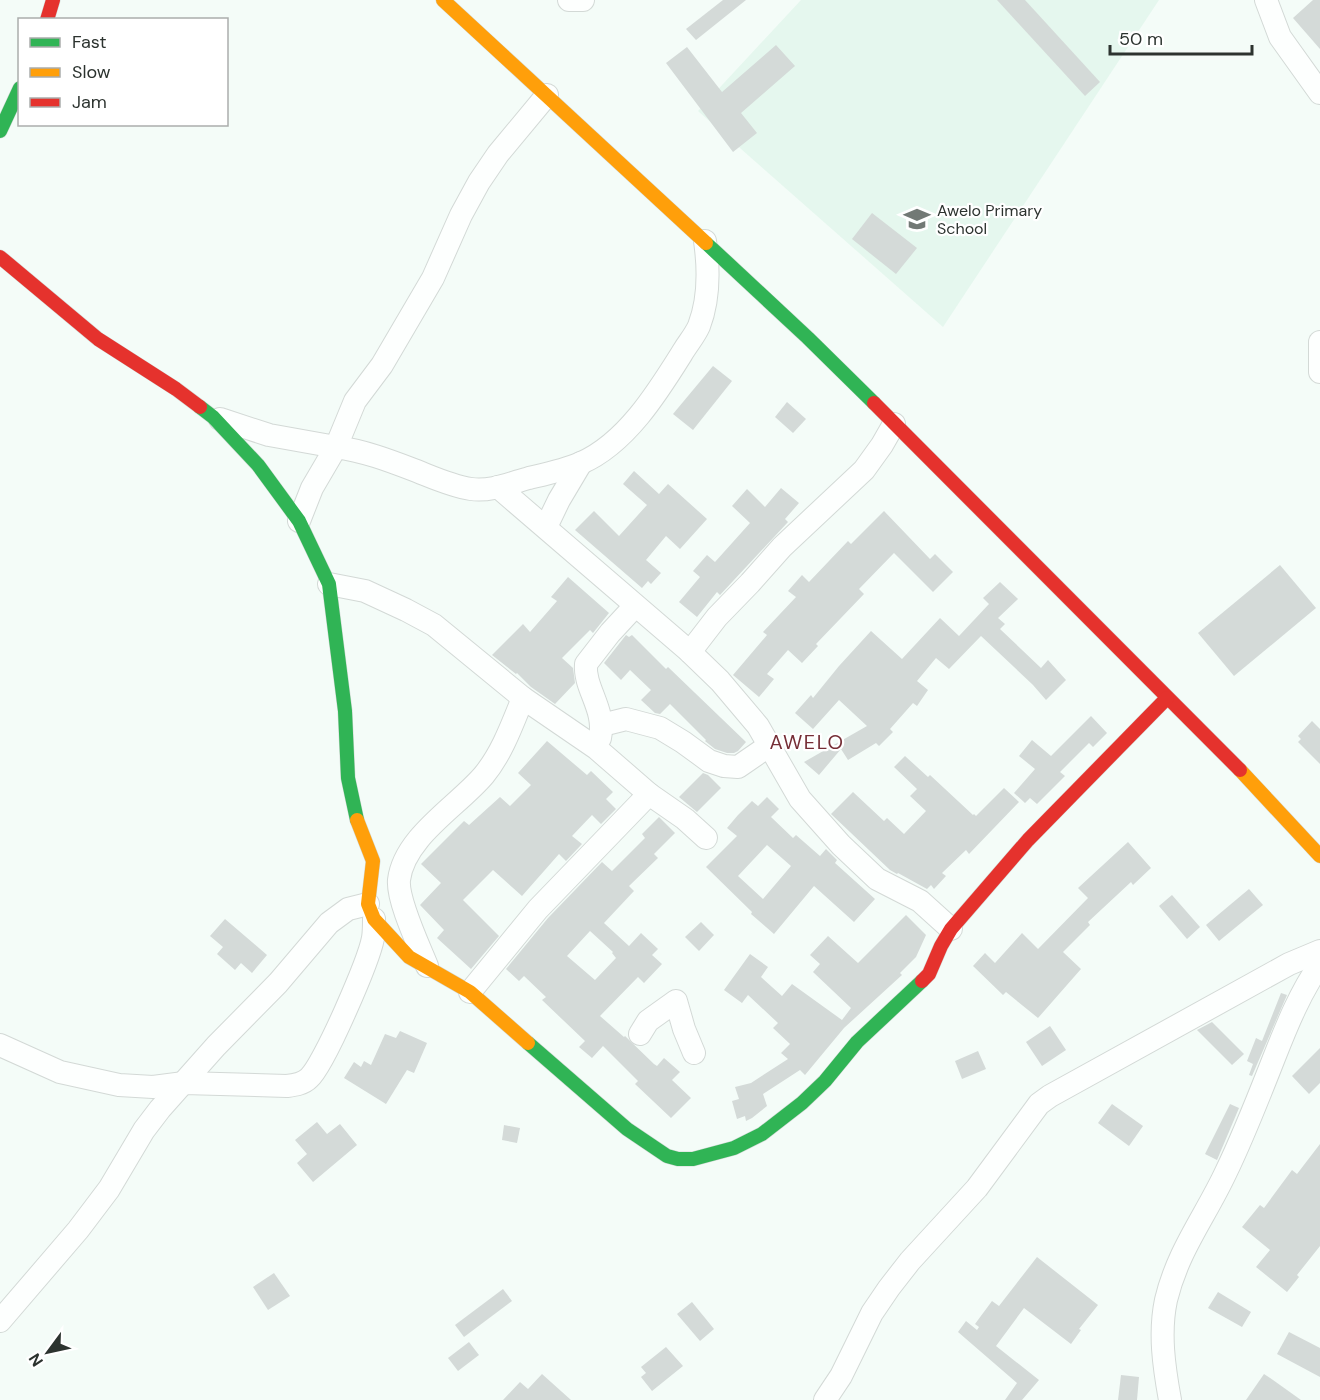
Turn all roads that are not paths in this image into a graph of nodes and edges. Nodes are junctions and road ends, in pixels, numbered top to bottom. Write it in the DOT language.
graph roads {
  1 [pos="53,0"];
  2 [pos="443,0"];
  3 [pos="569,0"];
  4 [pos="583,0"];
  5 [pos="1266,0"];
  6 [pos="48,18"];
  7 [pos="18,92"];
  8 [pos="1320,93"];
  9 [pos="548,95"];
  10 [pos="0,131"];
  11 [pos="705,241"];
  12 [pos="0,257"];
  13 [pos="1320,342"];
  14 [pos="1320,372"];
  15 [pos="213,417"];
  16 [pos="894,424"];
  17 [pos="336,447"];
  18 [pos="581,463"];
  19 [pos="498,487"];
  20 [pos="298,521"];
  21 [pos="546,527"];
  22 [pos="329,584"];
  23 [pos="635,606"];
  24 [pos="690,652"];
  25 [pos="523,698"];
  26 [pos="1167,698"];
  27 [pos="602,725"];
  28 [pos="770,745"];
  29 [pos="596,748"];
  30 [pos="649,794"];
  31 [pos="706,838"];
  32 [pos="1320,855"];
  33 [pos="371,911"];
  34 [pos="951,929"];
  35 [pos="1320,951"];
  36 [pos="1320,964"];
  37 [pos="427,966"];
  38 [pos="470,992"];
  39 [pos="640,1034"];
  40 [pos="0,1046"];
  41 [pos="694,1053"];
  42 [pos="184,1083"];
  43 [pos="0,1321"];
  44 [pos="825,1400"];
  45 [pos="1170,1400"];
  1 -- 6 [label="street"];
  2 -- 9 [label="street"];
  3 -- 4 [label="street"];
  5 -- 8 [label="street"];
  7 -- 10 [label="street"];
  9 -- 11 [label="street"];
  9 -- 17 [label="street"];
  11 -- 16 [label="street"];
  11 -- 18 [label="street"];
  12 -- 15 [label="street"];
  13 -- 14 [label="street"];
  15 -- 17 [label="street"];
  15 -- 20 [label="street"];
  16 -- 24 [label="street"];
  16 -- 26 [label="street"];
  17 -- 19 [label="street"];
  17 -- 20 [label="street"];
  18 -- 19 [label="street"];
  18 -- 21 [label="street"];
  19 -- 21 [label="street"];
  20 -- 22 [label="street"];
  21 -- 23 [label="street"];
  22 -- 25 [label="street"];
  22 -- 33 [label="street"];
  23 -- 24 [label="street"];
  23 -- 27 [label="street"];
  24 -- 28 [label="street"];
  25 -- 29 [label="street"];
  25 -- 37 [label="street"];
  26 -- 32 [label="street"];
  26 -- 34 [label="street"];
  27 -- 28 [label="street"];
  27 -- 29 [label="street"];
  28 -- 34 [label="street"];
  29 -- 30 [label="street"];
  30 -- 31 [label="street"];
  30 -- 38 [label="street"];
  33 -- 37 [label="street"];
  33 -- 42 [label="street"];
  33 -- 42 [label="street"];
  34 -- 38 [label="street"];
  35 -- 44 [label="street"];
  36 -- 45 [label="street"];
  37 -- 38 [label="street"];
  39 -- 41 [label="street"];
  40 -- 42 [label="street"];
  42 -- 43 [label="street"];
}
